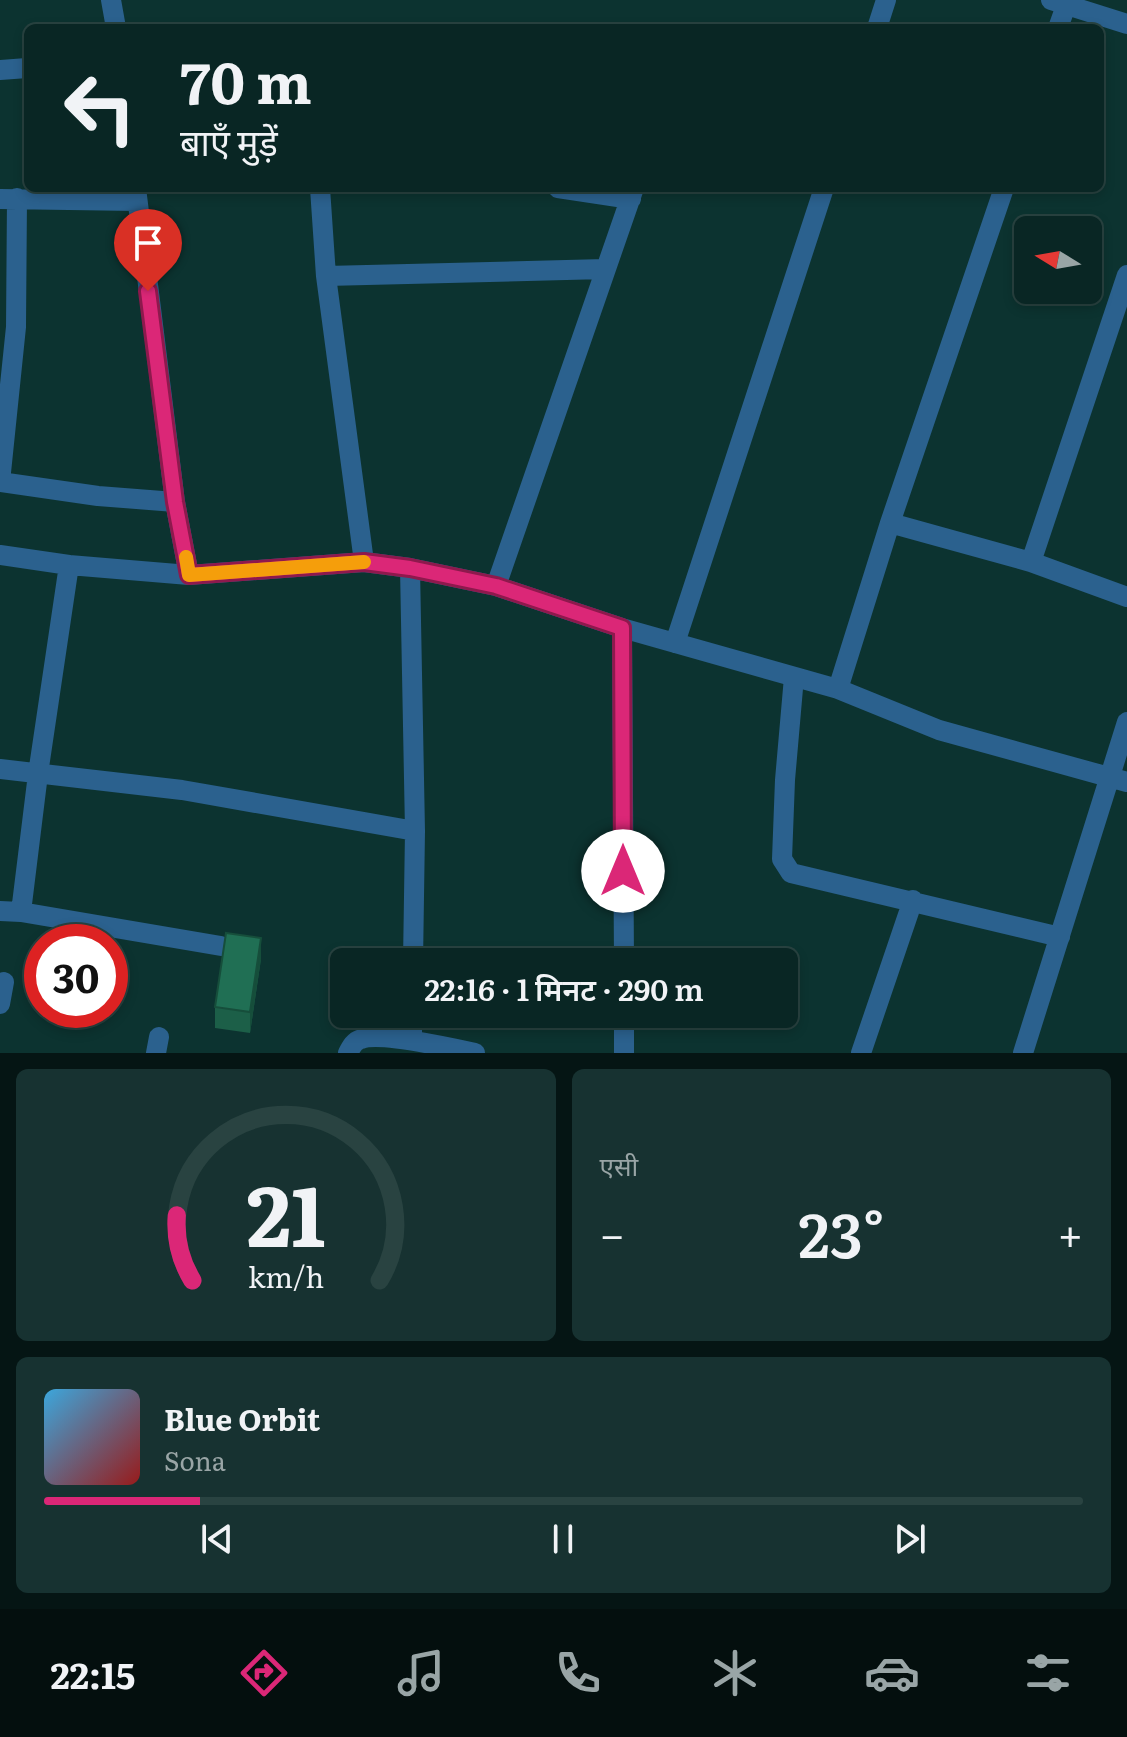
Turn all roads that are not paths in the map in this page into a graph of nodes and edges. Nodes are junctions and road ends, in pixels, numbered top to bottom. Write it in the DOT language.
graph roads {
  1 [pos="111,0"];
  2 [pos="886,0"];
  3 [pos="1061,2"];
  4 [pos="115,24"];
  5 [pos="878,24"];
  6 [pos="1058,24"];
  7 [pos="1127,24"];
  8 [pos="24,68"];
  9 [pos="0,70"];
  10 [pos="320,192"];
  11 [pos="608,192"];
  12 [pos="823,192"];
  13 [pos="1003,192"];
  14 [pos="136,194"];
  15 [pos="633,194"];
  16 [pos="8,199"];
  17 [pos="605,269"];
  18 [pos="1127,275"];
  19 [pos="326,276"];
  20 [pos="0,482"];
  21 [pos="175,502"];
  22 [pos="890,523"];
  23 [pos="0,555"];
  24 [pos="364,562"];
  25 [pos="1031,562"];
  26 [pos="69,565"];
  27 [pos="410,568"];
  28 [pos="189,575"];
  29 [pos="496,586"];
  30 [pos="1127,597"];
  31 [pos="622,628"];
  32 [pos="675,643"];
  33 [pos="794,677"];
  34 [pos="838,689"];
  35 [pos="1127,722"];
  36 [pos="0,769"];
  37 [pos="38,774"];
  38 [pos="1117,780"];
  39 [pos="415,831"];
  40 [pos="913,900"];
  41 [pos="0,911"];
  42 [pos="21,912"];
  43 [pos="1060,937"];
  44 [pos="221,946"];
  45 [pos="413,948"];
  46 [pos="624,948"];
  47 [pos="4,982"];
  48 [pos="0,1004"];
  49 [pos="412,1028"];
  50 [pos="624,1028"];
  51 [pos="412,1040"];
  52 [pos="348,1053"];
  53 [pos="475,1053"];
  54 [pos="624,1053"];
  55 [pos="861,1053"];
  56 [pos="1023,1053"];
  1 -- 4 [label="street"];
  2 -- 5 [label="street"];
  3 -- 6 [label="street"];
  3 -- 7 [label="street"];
  8 -- 9 [label="street"];
  10 -- 19 [label="street"];
  11 -- 15 [label="street"];
  12 -- 32 [label="street"];
  13 -- 22 [label="street"];
  14 -- 16 [label="street"];
  14 -- 21 [label="street"];
  15 -- 17 [label="street"];
  16 -- 20 [label="street"];
  17 -- 19 [label="street"];
  17 -- 29 [label="street"];
  18 -- 25 [label="street"];
  19 -- 24 [label="street"];
  20 -- 21 [label="street"];
  21 -- 28 [label="street"];
  22 -- 25 [label="street"];
  22 -- 34 [label="street"];
  23 -- 26 [label="street"];
  24 -- 27 [label="street"];
  24 -- 28 [label="street"];
  25 -- 30 [label="street"];
  26 -- 28 [label="street"];
  26 -- 37 [label="street"];
  27 -- 29 [label="street"];
  27 -- 39 [label="street"];
  29 -- 31 [label="street"];
  31 -- 32 [label="street"];
  31 -- 46 [label="street"];
  32 -- 33 [label="street"];
  33 -- 34 [label="street"];
  33 -- 40 [label="street"];
  34 -- 38 [label="street"];
  35 -- 38 [label="street"];
  36 -- 37 [label="street"];
  37 -- 39 [label="street"];
  37 -- 42 [label="street"];
  38 -- 43 [label="street"];
  39 -- 45 [label="street"];
  40 -- 43 [label="street"];
  40 -- 55 [label="street"];
  41 -- 42 [label="street"];
  42 -- 44 [label="street"];
  43 -- 56 [label="street"];
  47 -- 48 [label="street"];
  49 -- 51 [label="street"];
  50 -- 54 [label="street"];
  51 -- 52 [label="street"];
  51 -- 53 [label="street"];
}
